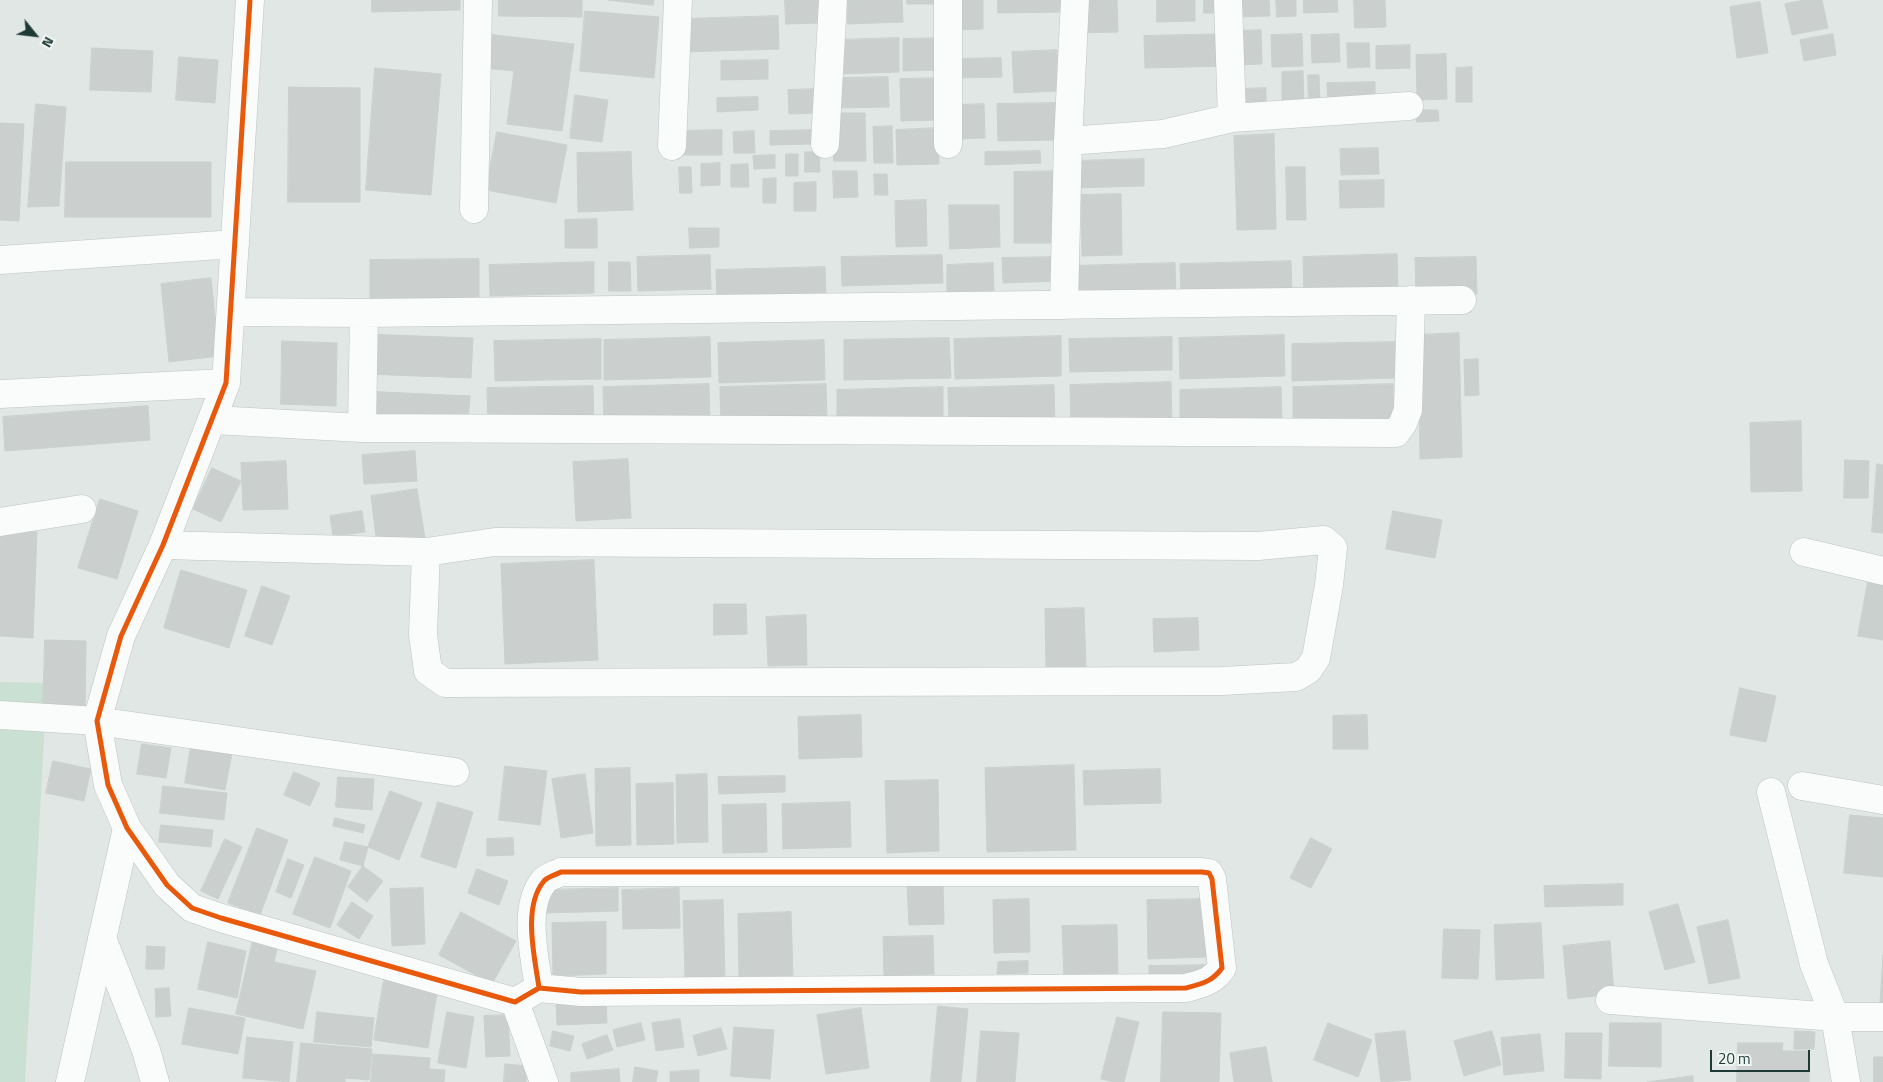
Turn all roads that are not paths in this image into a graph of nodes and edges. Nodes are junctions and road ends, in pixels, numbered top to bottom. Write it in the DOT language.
graph roads {
  1 [pos="250,0"];
  2 [pos="478,0"];
  3 [pos="678,0"];
  4 [pos="833,0"];
  5 [pos="948,0"];
  6 [pos="1075,0"];
  7 [pos="1228,0"];
  8 [pos="1409,106"];
  9 [pos="1232,118"];
  10 [pos="1068,141"];
  11 [pos="825,144"];
  12 [pos="948,144"];
  13 [pos="672,146"];
  14 [pos="474,209"];
  15 [pos="235,244"];
  16 [pos="0,260"];
  17 [pos="1412,300"];
  18 [pos="1462,300"];
  19 [pos="1064,305"];
  20 [pos="231,312"];
  21 [pos="364,313"];
  22 [pos="226,383"];
  23 [pos="0,394"];
  24 [pos="213,420"];
  25 [pos="362,428"];
  26 [pos="82,509"];
  27 [pos="0,522"];
  28 [pos="163,545"];
  29 [pos="426,552"];
  30 [pos="1804,552"];
  31 [pos="1883,571"];
  32 [pos="0,715"];
  33 [pos="97,721"];
  34 [pos="455,772"];
  35 [pos="1802,786"];
  36 [pos="1771,792"];
  37 [pos="1883,800"];
  38 [pos="127,828"];
  39 [pos="102,938"];
  40 [pos="538,988"];
  41 [pos="1610,1000"];
  42 [pos="514,1002"];
  43 [pos="1835,1017"];
  44 [pos="1883,1017"];
  45 [pos="70,1082"];
  46 [pos="155,1082"];
  47 [pos="544,1082"];
  48 [pos="1846,1082"];
  1 -- 15 [label="street"];
  2 -- 14 [label="street"];
  3 -- 13 [label="street"];
  4 -- 11 [label="street"];
  5 -- 12 [label="street"];
  6 -- 10 [label="street"];
  7 -- 9 [label="street"];
  8 -- 9 [label="street"];
  9 -- 10 [label="street"];
  10 -- 19 [label="street"];
  15 -- 16 [label="street"];
  15 -- 20 [label="street"];
  17 -- 18 [label="street"];
  17 -- 19 [label="street"];
  17 -- 25 [label="street"];
  19 -- 21 [label="street"];
  20 -- 21 [label="street"];
  20 -- 22 [label="street"];
  21 -- 25 [label="street"];
  22 -- 23 [label="street"];
  22 -- 24 [label="street"];
  24 -- 25 [label="street"];
  24 -- 28 [label="street"];
  26 -- 27 [label="street"];
  28 -- 29 [label="street"];
  28 -- 33 [label="street"];
  29 -- 29 [label="street"];
  30 -- 31 [label="street"];
  32 -- 33 [label="street"];
  33 -- 34 [label="street"];
  33 -- 38 [label="street"];
  35 -- 37 [label="street"];
  36 -- 43 [label="street"];
  38 -- 39 [label="street"];
  38 -- 42 [label="street"];
  39 -- 45 [label="street"];
  39 -- 46 [label="street"];
  40 -- 40 [label="street"];
  40 -- 42 [label="street"];
  41 -- 43 [label="street"];
  42 -- 47 [label="street"];
  43 -- 44 [label="street"];
  43 -- 48 [label="street"];
}
